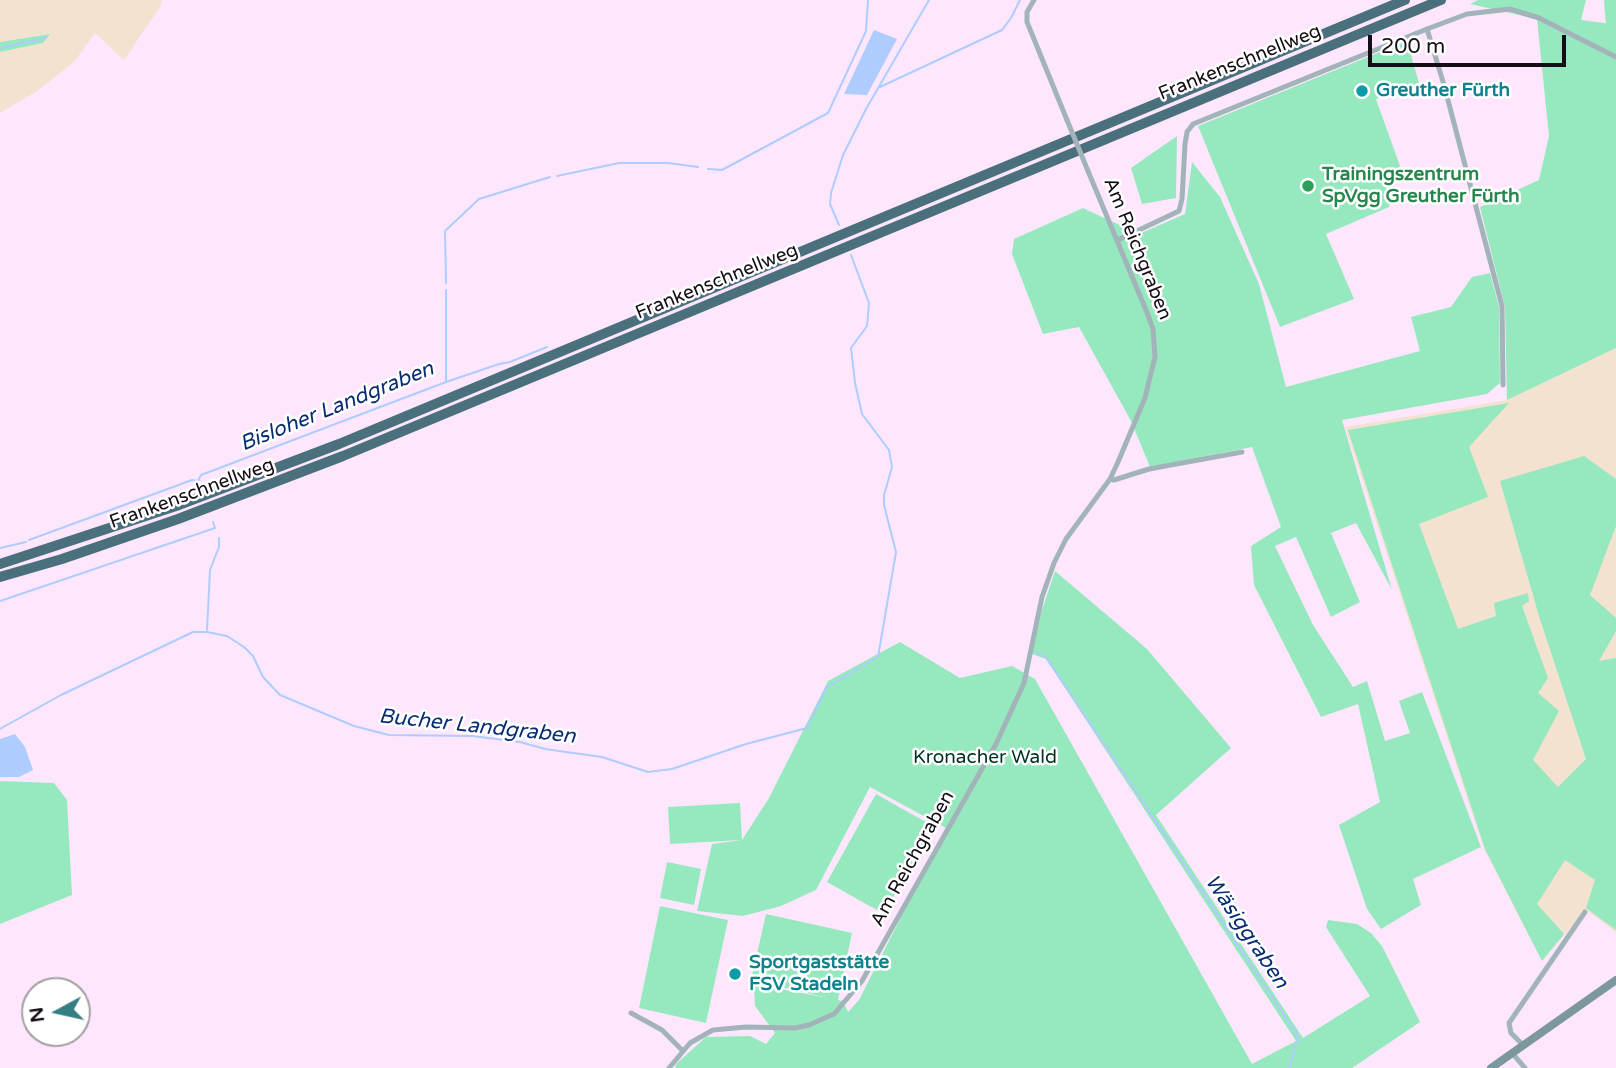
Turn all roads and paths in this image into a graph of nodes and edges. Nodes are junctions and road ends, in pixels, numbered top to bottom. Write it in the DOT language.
graph roads {
  1 [pos="1034,0"];
  2 [pos="1405,0"];
  3 [pos="1440,0"];
  4 [pos="1427,29"];
  5 [pos="1616,57"];
  6 [pos="1118,240"];
  7 [pos="1503,384"];
  8 [pos="1242,452"];
  9 [pos="1110,479"];
  10 [pos="0,564"];
  11 [pos="0,577"];
  12 [pos="1585,912"];
  13 [pos="1616,980"];
  14 [pos="631,1013"];
  15 [pos="1523,1045"];
  16 [pos="682,1050"];
  17 [pos="1512,1053"];
  18 [pos="668,1068"];
  19 [pos="1491,1068"];
  20 [pos="1525,1068"];
  1 -- 6 [label="street, Am Reichgraben, bridge"];
  2 -- 10 [label="highway, Frankenschnellweg"];
  3 -- 11 [label="highway, Frankenschnellweg"];
  4 -- 5 [label="street"];
  4 -- 6 [label="street"];
  4 -- 7 [label="street"];
  6 -- 9 [label="street, Am Reichgraben"];
  8 -- 9 [label="street"];
  9 -- 16 [label="street, Am Reichgraben"];
  12 -- 15 [label="street"];
  13 -- 15 [label="main road"];
  14 -- 16 [label="street"];
  15 -- 17 [label="main road"];
  16 -- 18 [label="street"];
  17 -- 19 [label="main road"];
  17 -- 20 [label="street"];
}
